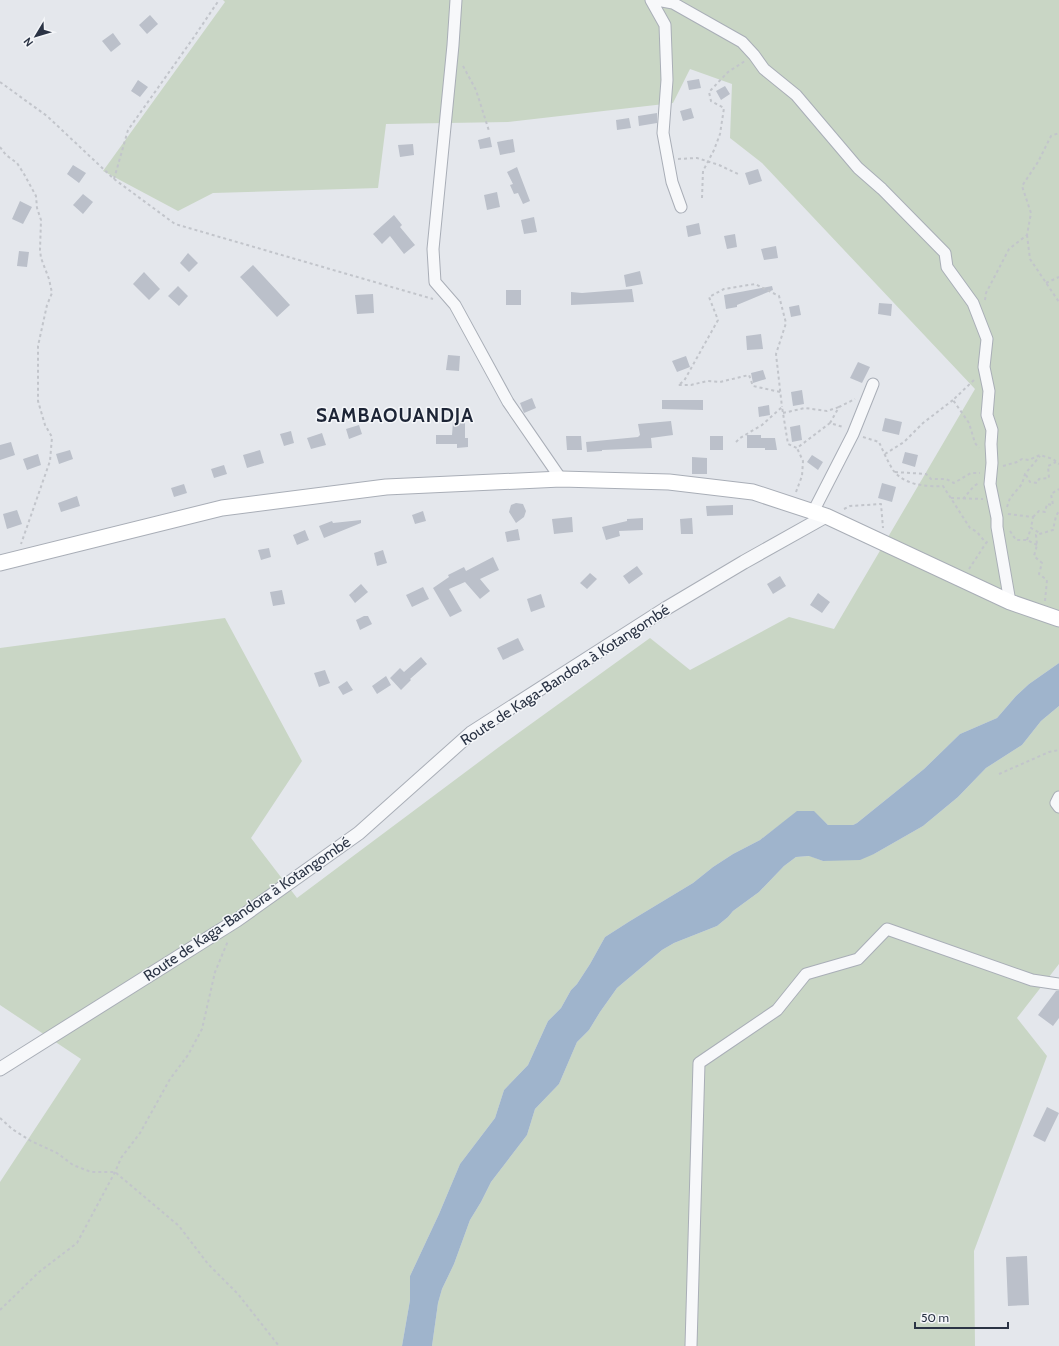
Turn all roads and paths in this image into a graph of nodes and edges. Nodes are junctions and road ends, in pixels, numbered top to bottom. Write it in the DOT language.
graph roads {
  1 [pos="219,0"];
  2 [pos="456,0"];
  3 [pos="651,0"];
  4 [pos="657,0"];
  5 [pos="754,55"];
  6 [pos="463,64"];
  7 [pos="0,82"];
  8 [pos="489,131"];
  9 [pos="1059,133"];
  10 [pos="0,146"];
  11 [pos="667,160"];
  12 [pos="709,162"];
  13 [pos="738,174"];
  14 [pos="114,180"];
  15 [pos="702,198"];
  16 [pos="681,207"];
  17 [pos="1027,235"];
  18 [pos="1059,277"];
  19 [pos="1046,283"];
  20 [pos="1059,302"];
  21 [pos="455,305"];
  22 [pos="982,326"];
  23 [pos="984,367"];
  24 [pos="871,388"];
  25 [pos="780,392"];
  26 [pos="953,400"];
  27 [pos="782,407"];
  28 [pos="839,407"];
  29 [pos="783,413"];
  30 [pos="830,424"];
  31 [pos="853,434"];
  32 [pos="736,442"];
  33 [pos="797,448"];
  34 [pos="885,454"];
  35 [pos="1040,455"];
  36 [pos="1056,462"];
  37 [pos="1059,464"];
  38 [pos="894,471"];
  39 [pos="991,472"];
  40 [pos="1025,474"];
  41 [pos="561,479"];
  42 [pos="1059,489"];
  43 [pos="964,499"];
  44 [pos="792,504"];
  45 [pos="1059,511"];
  46 [pos="820,514"];
  47 [pos="1033,517"];
  48 [pos="1000,519"];
  49 [pos="1031,528"];
  50 [pos="1040,533"];
  51 [pos="1027,540"];
  52 [pos="885,543"];
  53 [pos="986,543"];
  54 [pos="1037,545"];
  55 [pos="15,560"];
  56 [pos="0,563"];
  57 [pos="962,580"];
  58 [pos="1010,602"];
  59 [pos="1044,614"];
  60 [pos="1059,619"];
  61 [pos="1059,750"];
  62 [pos="999,774"];
  63 [pos="1059,797"];
  64 [pos="1059,807"];
  65 [pos="229,939"];
  66 [pos="1059,984"];
  67 [pos="0,1069"];
  68 [pos="0,1118"];
  69 [pos="115,1172"];
  70 [pos="0,1310"];
  71 [pos="280,1346"];
  72 [pos="691,1346"];
  1 -- 14 [label="path"];
  2 -- 21 [label="street"];
  3 -- 11 [label="street"];
  4 -- 5 [label="street"];
  5 -- 12 [label="path"];
  5 -- 22 [label="street"];
  6 -- 8 [label="path"];
  7 -- 14 [label="path"];
  9 -- 17 [label="path"];
  10 -- 55 [label="path"];
  11 -- 12 [label="path"];
  11 -- 16 [label="street"];
  12 -- 13 [label="path"];
  12 -- 15 [label="path"];
  14 -- 21 [label="path"];
  17 -- 19 [label="path"];
  17 -- 22 [label="path"];
  18 -- 19 [label="path"];
  19 -- 20 [label="path"];
  21 -- 41 [label="street"];
  22 -- 23 [label="street"];
  23 -- 26 [label="path"];
  23 -- 39 [label="street"];
  24 -- 28 [label="path"];
  24 -- 31 [label="street"];
  25 -- 25 [label="path"];
  25 -- 27 [label="path"];
  26 -- 34 [label="path"];
  26 -- 39 [label="path"];
  27 -- 29 [label="path"];
  27 -- 32 [label="path"];
  28 -- 29 [label="path"];
  28 -- 30 [label="path"];
  29 -- 33 [label="path"];
  30 -- 31 [label="path"];
  30 -- 33 [label="path"];
  31 -- 34 [label="path"];
  31 -- 46 [label="street"];
  33 -- 44 [label="path"];
  34 -- 38 [label="path"];
  35 -- 36 [label="path"];
  35 -- 39 [label="path"];
  35 -- 40 [label="path"];
  36 -- 37 [label="path"];
  36 -- 40 [label="path"];
  38 -- 39 [label="path"];
  38 -- 53 [label="path"];
  39 -- 43 [label="path"];
  39 -- 48 [label="street"];
  40 -- 48 [label="path"];
  41 -- 44 [label="main road"];
  41 -- 55 [label="main road"];
  42 -- 47 [label="path"];
  44 -- 46 [label="main road"];
  45 -- 50 [label="path"];
  46 -- 52 [label="main road"];
  46 -- 52 [label="path"];
  46 -- 67 [label="street, Route de Kaga-Bandora à Kotangombé"];
  47 -- 48 [label="path"];
  47 -- 49 [label="path"];
  48 -- 51 [label="path"];
  48 -- 53 [label="path"];
  48 -- 58 [label="street"];
  49 -- 50 [label="path"];
  49 -- 51 [label="path"];
  50 -- 54 [label="path"];
  51 -- 54 [label="path"];
  52 -- 57 [label="main road"];
  53 -- 57 [label="path"];
  54 -- 59 [label="path"];
  55 -- 56 [label="main road"];
  57 -- 58 [label="main road"];
  58 -- 59 [label="main road"];
  59 -- 60 [label="main road"];
  61 -- 62 [label="path"];
  63 -- 64 [label="street"];
  65 -- 69 [label="path"];
  66 -- 72 [label="street"];
  68 -- 69 [label="path"];
  69 -- 70 [label="path"];
  69 -- 71 [label="path"];
}
